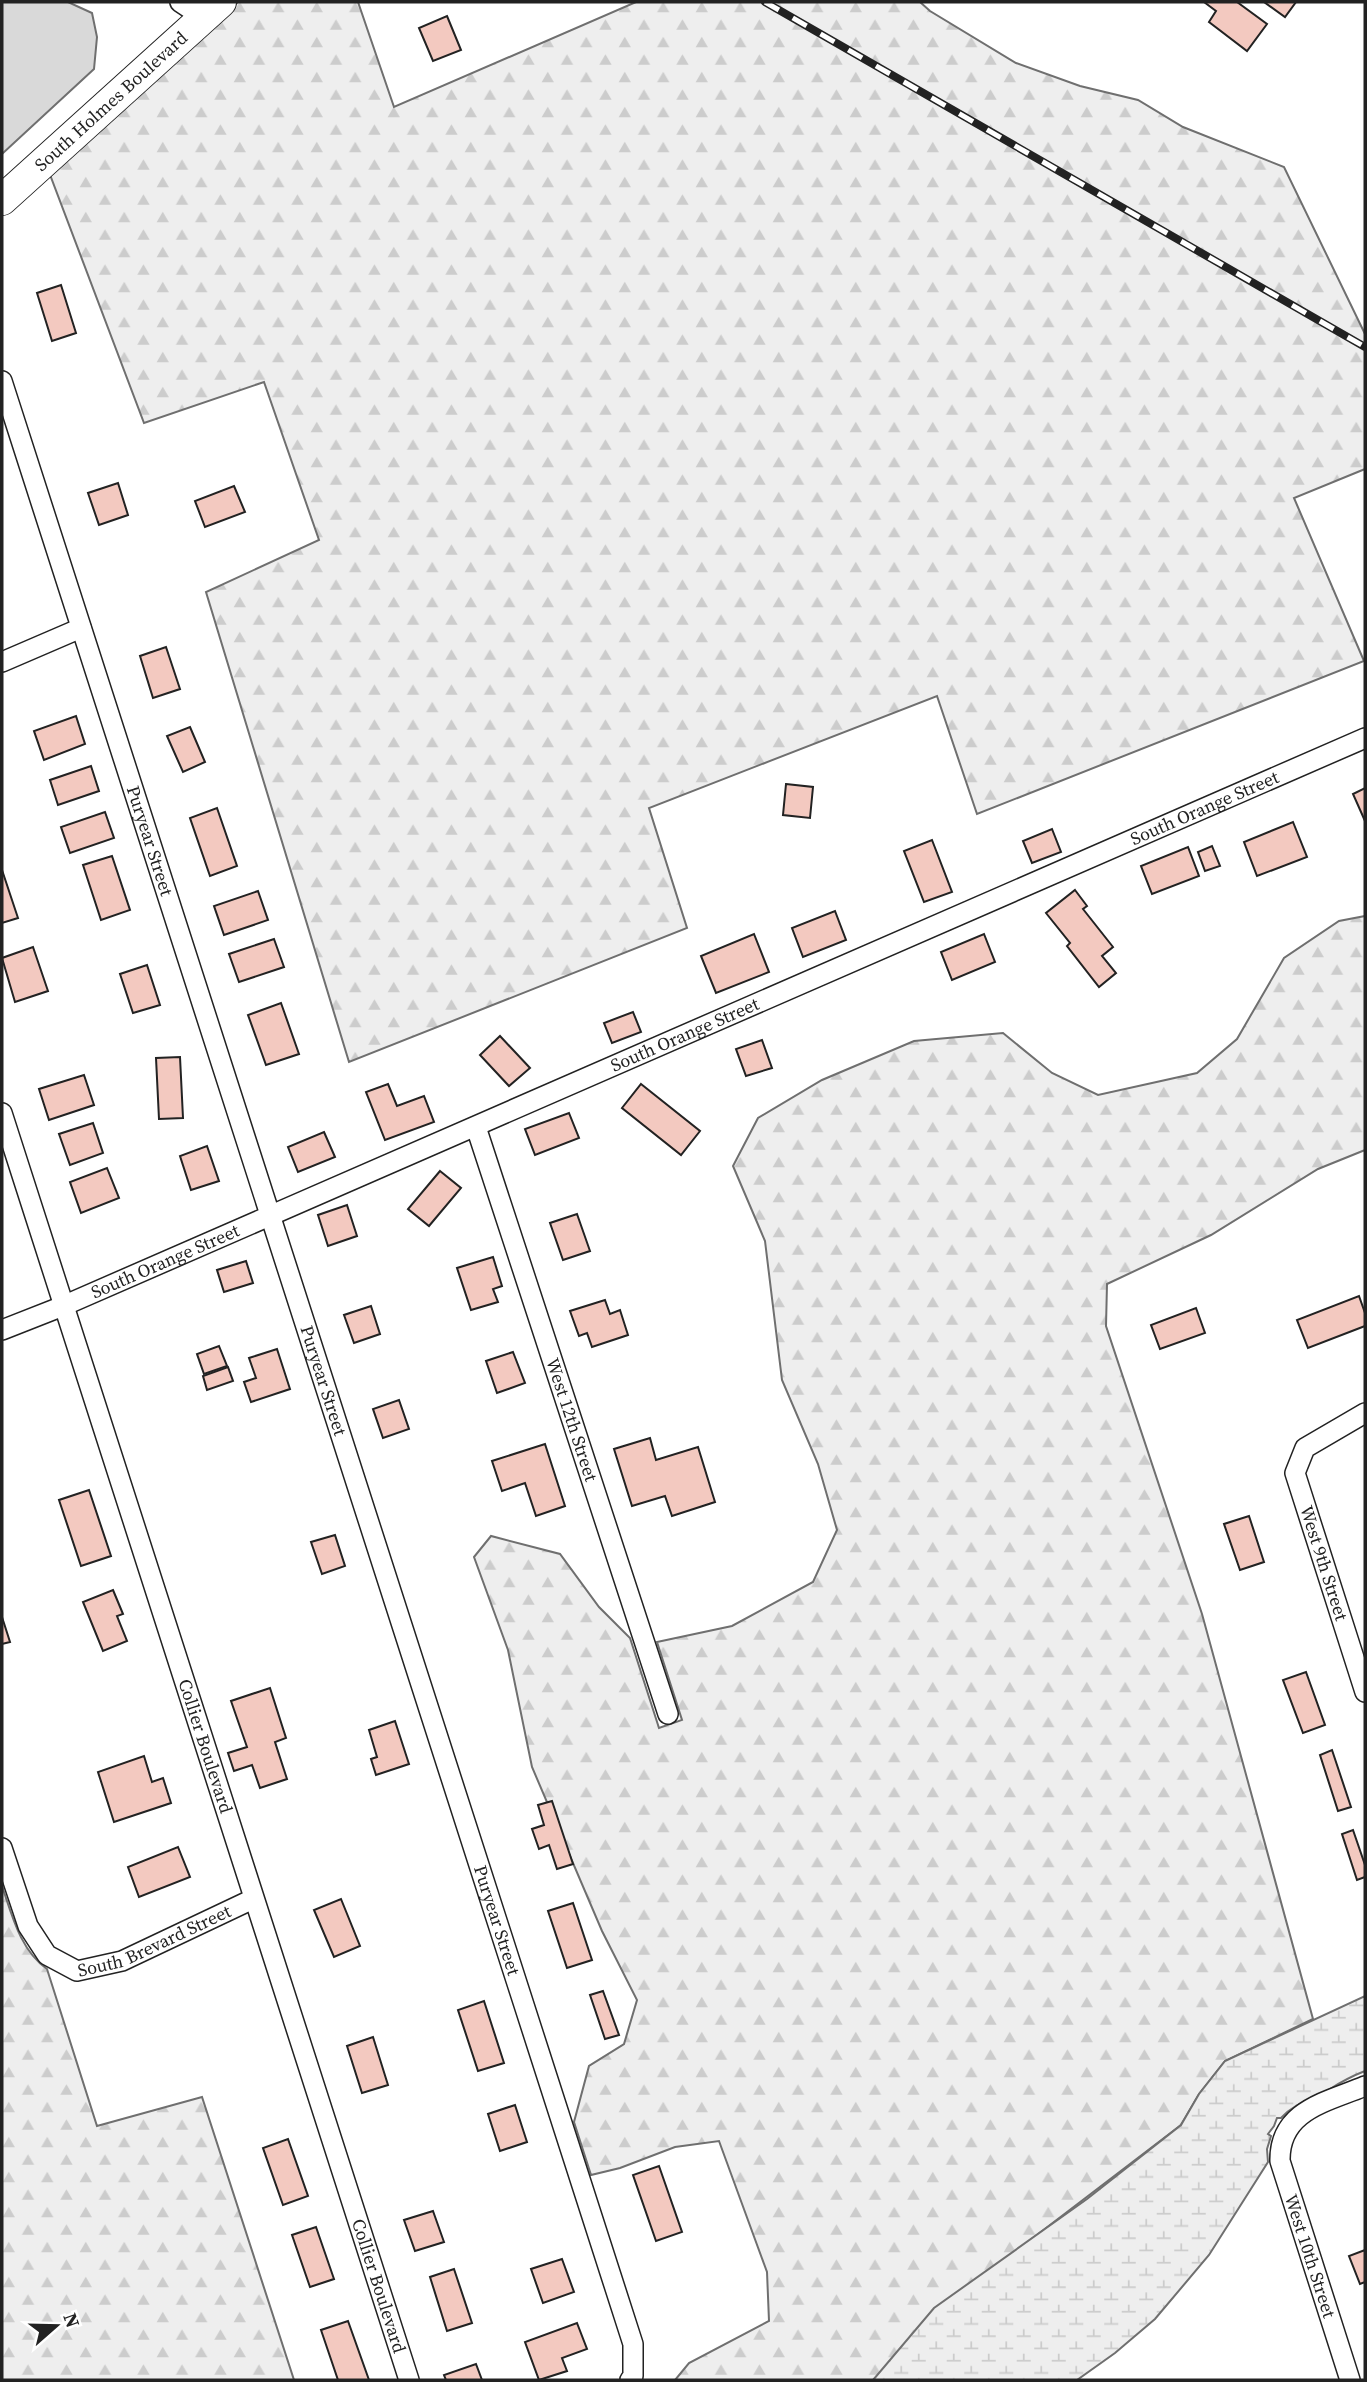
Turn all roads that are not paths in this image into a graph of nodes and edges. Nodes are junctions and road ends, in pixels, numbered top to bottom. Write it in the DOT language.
graph roads {
  1 [pos="202,7"];
  2 [pos="2,200"];
  3 [pos="2,381"];
  4 [pos="81,628"];
  5 [pos="2,662"];
  6 [pos="1365,738"];
  7 [pos="2,1113"];
  8 [pos="476,1127"];
  9 [pos="271,1216"];
  10 [pos="63,1306"];
  11 [pos="2,1330"];
  12 [pos="1365,1413"];
  13 [pos="1365,1692"];
  14 [pos="667,1714"];
  15 [pos="2,1848"];
  16 [pos="253,1899"];
  17 [pos="1365,2086"];
  18 [pos="409,2380"];
  19 [pos="630,2380"];
  20 [pos="1350,2380"];
  1 -- 2 [label="main road, South Holmes Boulevard"];
  3 -- 4 [label="street, Puryear Street"];
  4 -- 5 [label="street"];
  4 -- 9 [label="street, Puryear Street"];
  6 -- 8 [label="street, South Orange Street"];
  7 -- 10 [label="street, Collier Boulevard"];
  8 -- 9 [label="street, South Orange Street"];
  8 -- 14 [label="street, West 12th Street"];
  9 -- 10 [label="street, South Orange Street"];
  9 -- 19 [label="street, Puryear Street"];
  10 -- 11 [label="street, South Orange Street"];
  10 -- 16 [label="street, Collier Boulevard"];
  12 -- 13 [label="street, West 9th Street"];
  15 -- 16 [label="street, South Brevard Street"];
  16 -- 18 [label="street, Collier Boulevard"];
  17 -- 20 [label="street, West 10th Street"];
}
